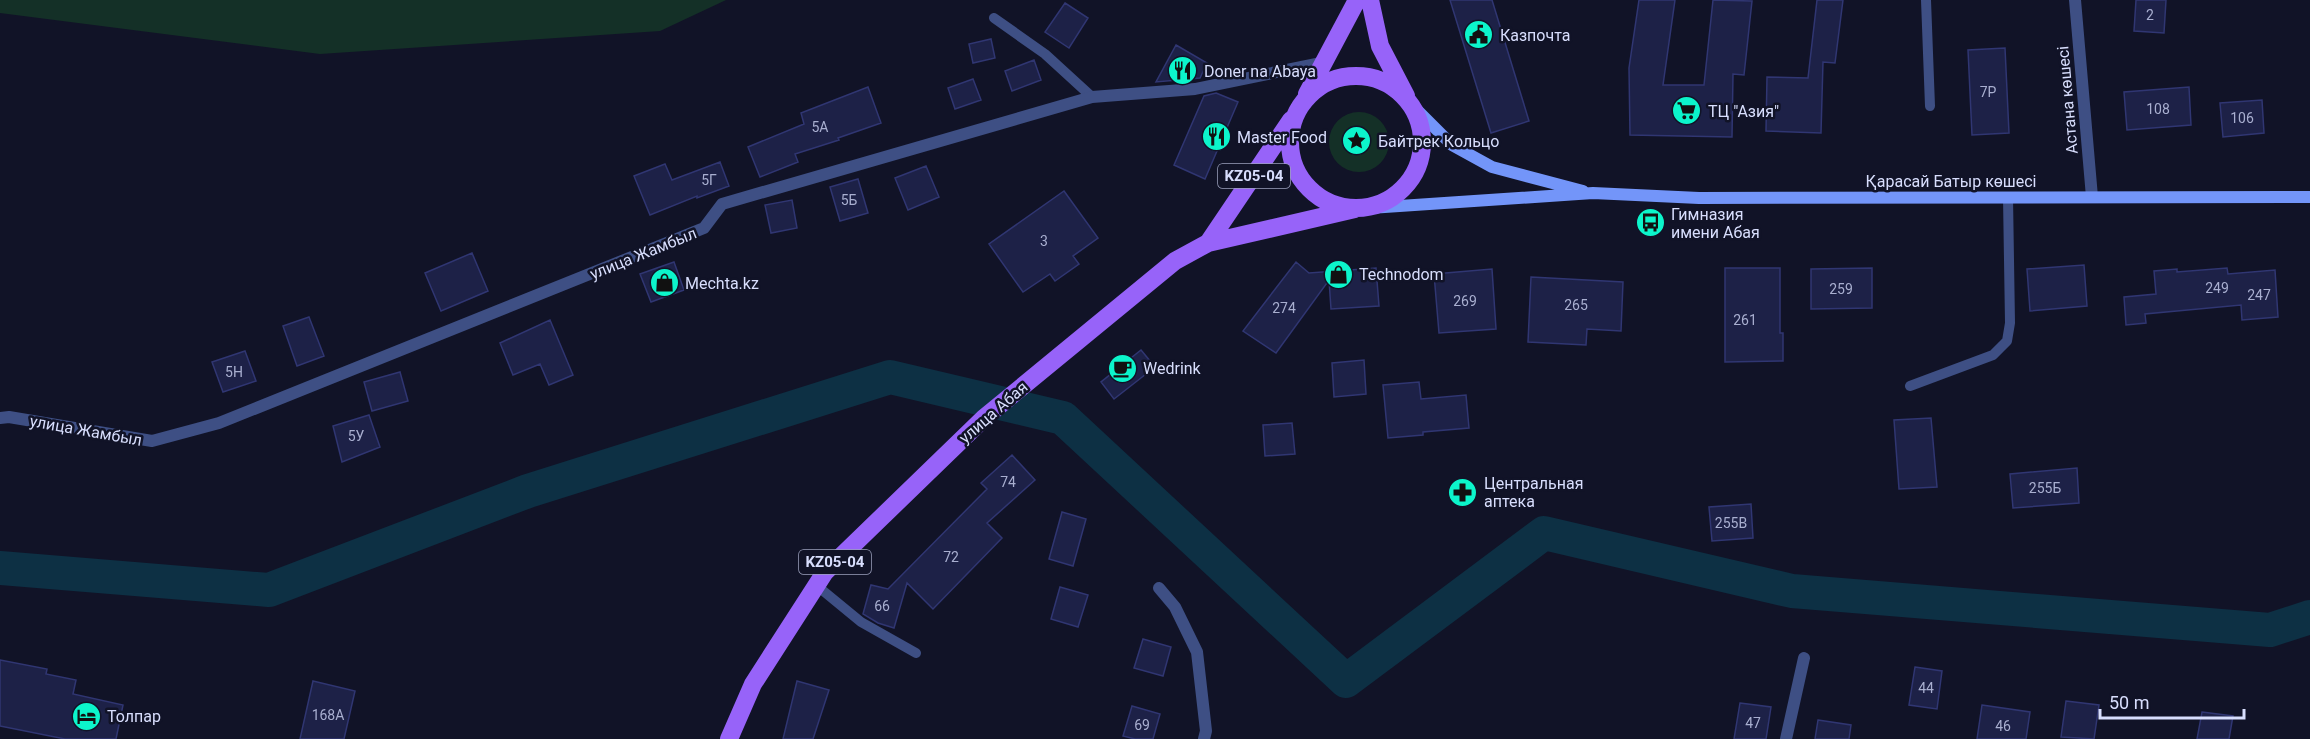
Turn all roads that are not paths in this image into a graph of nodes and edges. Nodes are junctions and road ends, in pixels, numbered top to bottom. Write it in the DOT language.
graph roads {
  1 [pos="1357,0"];
  2 [pos="1370,0"];
  3 [pos="1926,0"];
  4 [pos="2075,0"];
  5 [pos="994,18"];
  6 [pos="1325,62"];
  7 [pos="1092,97"];
  8 [pos="1410,102"];
  9 [pos="1930,106"];
  10 [pos="1299,108"];
  11 [pos="1593,193"];
  12 [pos="2310,196"];
  13 [pos="2008,197"];
  14 [pos="2092,197"];
  15 [pos="1355,209"];
  16 [pos="1208,243"];
  17 [pos="1910,386"];
  18 [pos="0,418"];
  19 [pos="816,585"];
  20 [pos="1159,588"];
  21 [pos="916,653"];
  22 [pos="1804,658"];
  23 [pos="729,739"];
  24 [pos="1204,739"];
  25 [pos="1786,739"];
  1 -- 6 [label="main road, KZ05-04"];
  2 -- 8 [label="main road, KZ05-04"];
  3 -- 9 [label="lane"];
  4 -- 14 [label="street, Астана көшесі"];
  5 -- 7 [label="lane"];
  6 -- 7 [label="street, улица Жамбыл"];
  6 -- 10 [label="main road, KZ05-04"];
  7 -- 18 [label="street, улица Жамбыл"];
  8 -- 10 [label="main road, KZ05-04"];
  8 -- 11 [label="main road"];
  8 -- 15 [label="main road, KZ05-04"];
  10 -- 15 [label="main road, KZ05-04"];
  10 -- 16 [label="main road, KZ05-04"];
  11 -- 13 [label="main road, Қарасай Батыр көшесі"];
  11 -- 15 [label="main road"];
  12 -- 14 [label="main road, Қарасай Батыр көшесі"];
  13 -- 14 [label="main road, Қарасай Батыр көшесі"];
  13 -- 17 [label="lane"];
  15 -- 16 [label="main road, улица Абая / KZ05-04"];
  16 -- 19 [label="main road, улица Абая / KZ05-04"];
  19 -- 21 [label="lane"];
  19 -- 23 [label="main road, улица Абая / KZ05-04"];
  20 -- 24 [label="street"];
  22 -- 25 [label="street"];
}
